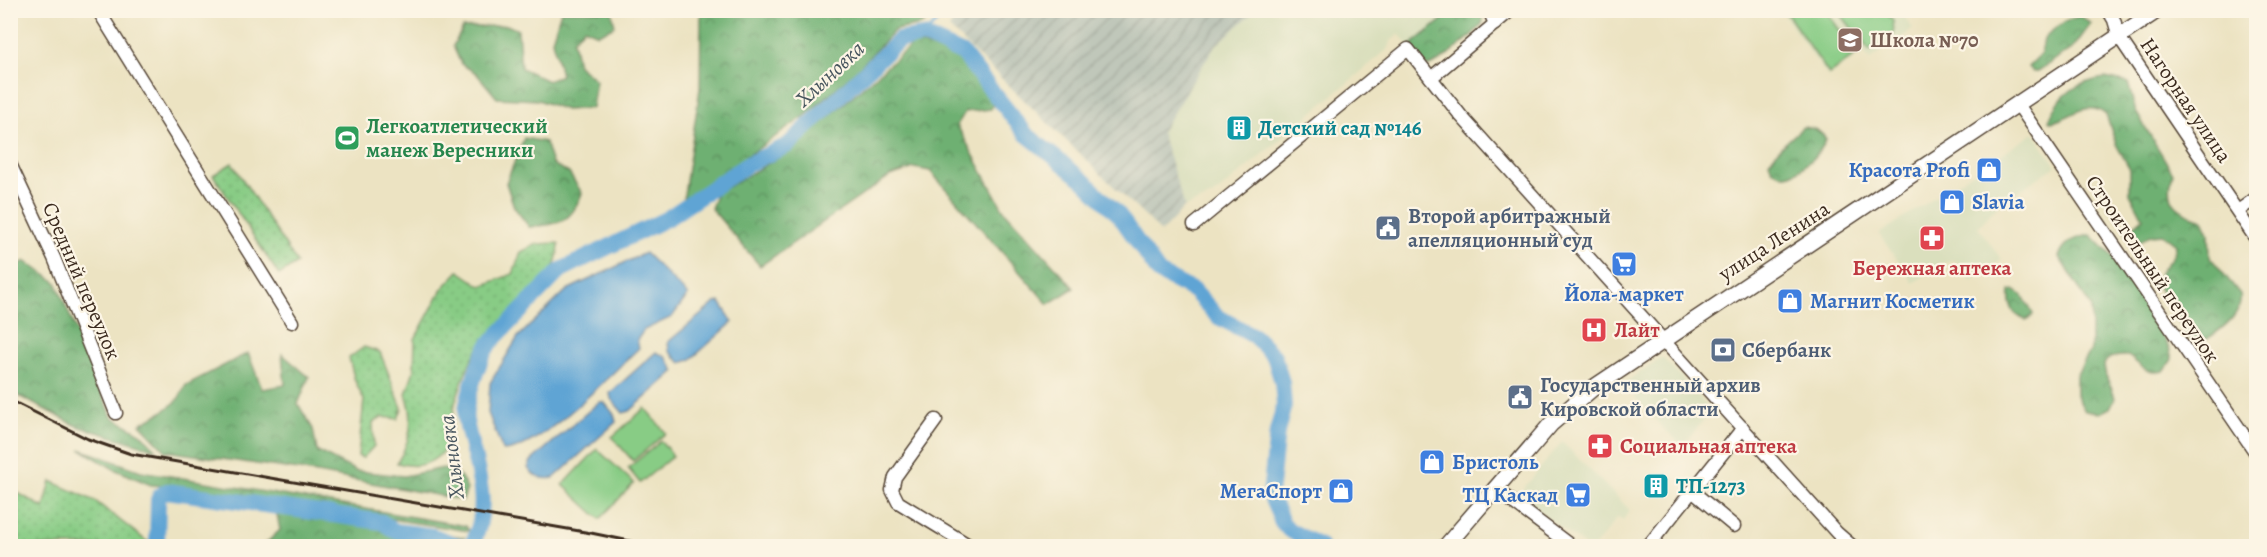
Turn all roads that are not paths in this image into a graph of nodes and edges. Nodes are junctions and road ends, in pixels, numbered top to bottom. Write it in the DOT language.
graph roads {
  1 [pos="98,10"];
  2 [pos="1490,10"];
  3 [pos="1511,10"];
  4 [pos="2108,10"];
  5 [pos="2158,10"];
  6 [pos="1495,24"];
  7 [pos="2119,37"];
  8 [pos="1431,78"];
  9 [pos="2019,106"];
  10 [pos="10,164"];
  11 [pos="2256,198"];
  12 [pos="2238,211"];
  13 [pos="1194,225"];
  14 [pos="2256,239"];
  15 [pos="292,322"];
  16 [pos="1663,340"];
  17 [pos="116,413"];
  18 [pos="936,420"];
  19 [pos="1743,428"];
  20 [pos="2256,453"];
  21 [pos="1494,488"];
  22 [pos="1692,491"];
  23 [pos="1734,526"];
  24 [pos="970,546"];
  25 [pos="1446,546"];
  26 [pos="1571,546"];
  27 [pos="1648,546"];
  28 [pos="1852,546"];
  1 -- 15 [label="street"];
  2 -- 6 [label="street"];
  3 -- 6 [label="street"];
  4 -- 7 [label="street, Нагорная улица"];
  5 -- 7 [label="main road, улица Ленина"];
  6 -- 8 [label="street"];
  7 -- 9 [label="main road, улица Ленина"];
  7 -- 12 [label="street, Нагорная улица"];
  8 -- 13 [label="street"];
  8 -- 16 [label="street"];
  9 -- 16 [label="main road, улица Ленина"];
  9 -- 20 [label="street, Строительный переулок"];
  10 -- 17 [label="street, Средний переулок"];
  11 -- 12 [label="street"];
  12 -- 14 [label="street, Нагорная улица"];
  16 -- 19 [label="street"];
  16 -- 21 [label="main road, улица Ленина"];
  18 -- 24 [label="street"];
  19 -- 22 [label="street"];
  19 -- 28 [label="street"];
  21 -- 25 [label="main road, улица Ленина"];
  21 -- 26 [label="street"];
  22 -- 23 [label="street"];
  22 -- 27 [label="street"];
}
